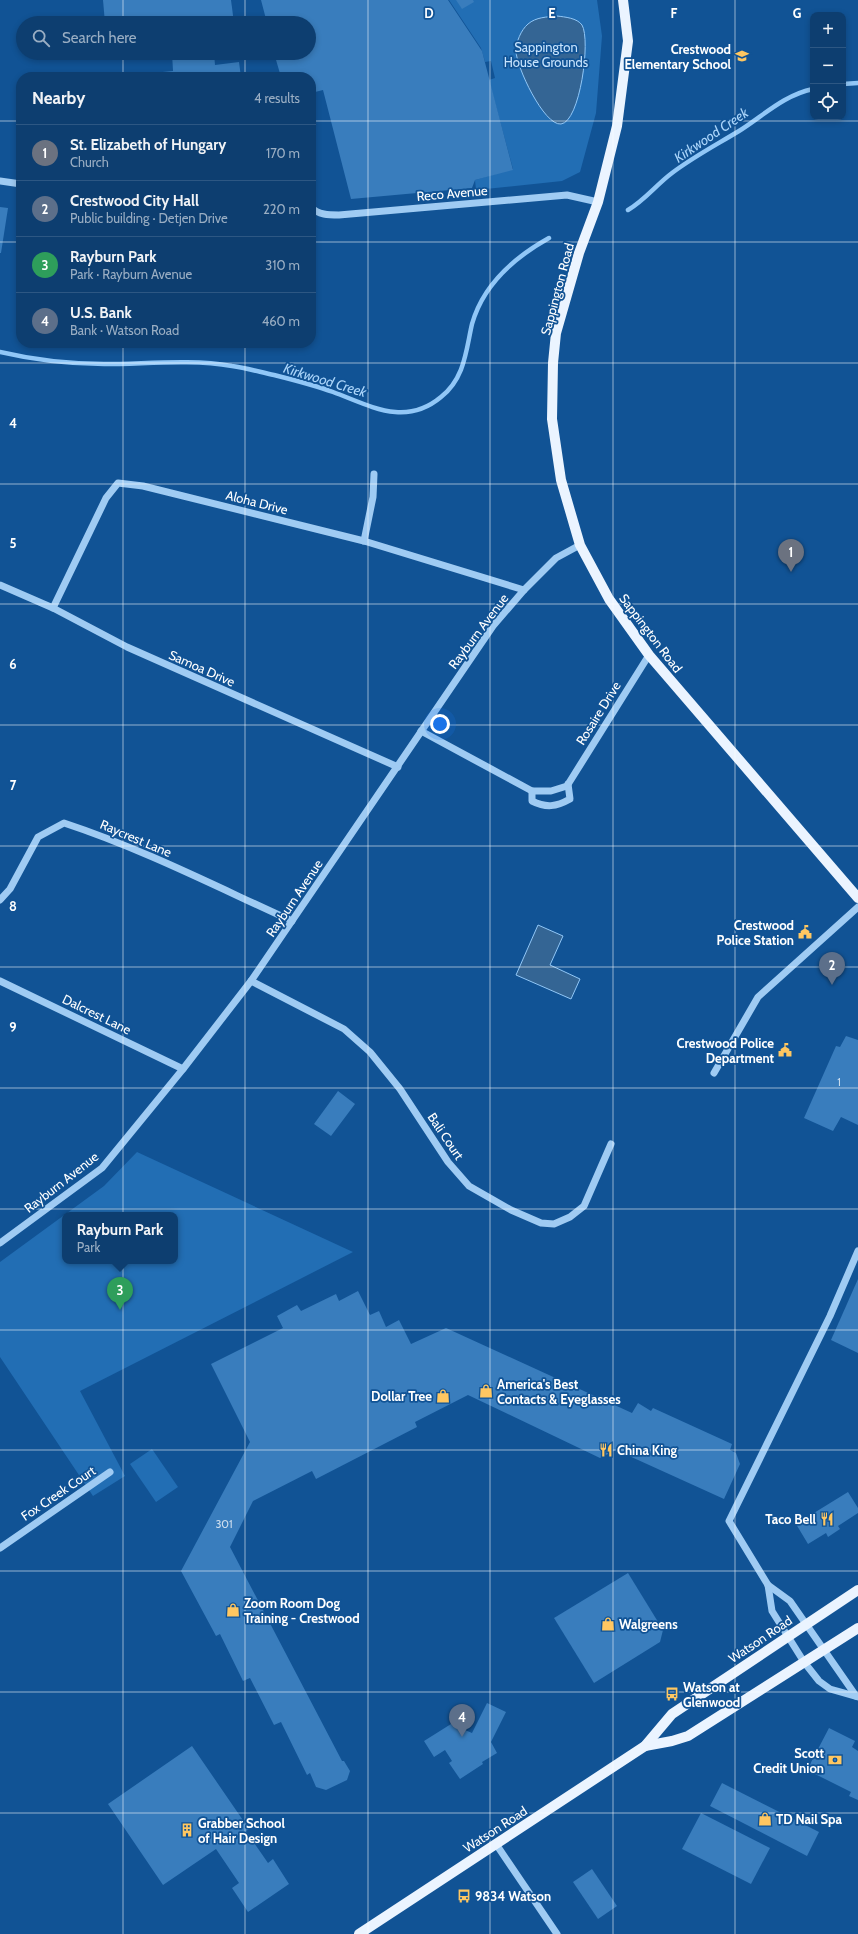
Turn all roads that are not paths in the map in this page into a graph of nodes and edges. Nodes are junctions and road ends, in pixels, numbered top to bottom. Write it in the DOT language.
graph roads {
  1 [pos="622,0"];
  2 [pos="0,181"];
  3 [pos="16,183"];
  4 [pos="598,202"];
  5 [pos="316,212"];
  6 [pos="374,474"];
  7 [pos="364,541"];
  8 [pos="580,545"];
  9 [pos="0,585"];
  10 [pos="524,590"];
  11 [pos="53,608"];
  12 [pos="649,655"];
  13 [pos="421,731"];
  14 [pos="398,767"];
  15 [pos="568,784"];
  16 [pos="532,792"];
  17 [pos="858,898"];
  18 [pos="0,900"];
  19 [pos="858,907"];
  20 [pos="292,921"];
  21 [pos="0,981"];
  22 [pos="251,981"];
  23 [pos="183,1069"];
  24 [pos="714,1073"];
  25 [pos="611,1144"];
  26 [pos="0,1243"];
  27 [pos="858,1251"];
  28 [pos="110,1472"];
  29 [pos="0,1548"];
  30 [pos="768,1585"];
  31 [pos="858,1590"];
  32 [pos="805,1624"];
  33 [pos="858,1628"];
  34 [pos="787,1636"];
  35 [pos="824,1650"];
  36 [pos="804,1662"];
  37 [pos="857,1697"];
  38 [pos="644,1746"];
  39 [pos="496,1844"];
  40 [pos="359,1934"];
  41 [pos="557,1934"];
  1 -- 4 [label="main road, Sappington Road"];
  2 -- 3 [label="street"];
  4 -- 5 [label="street, Reco Avenue"];
  4 -- 8 [label="main road, Sappington Road"];
  6 -- 7 [label="street"];
  7 -- 10 [label="street, Aloha Drive"];
  7 -- 11 [label="street, Aloha Drive"];
  8 -- 10 [label="street, Rayburn Avenue"];
  8 -- 12 [label="main road, Sappington Road"];
  9 -- 11 [label="street, Samoa Drive"];
  10 -- 13 [label="street, Rayburn Avenue"];
  11 -- 14 [label="street, Samoa Drive"];
  12 -- 15 [label="street, Rosaire Drive"];
  12 -- 17 [label="main road, Sappington Road"];
  13 -- 14 [label="street, Rayburn Avenue"];
  13 -- 16 [label="street, Rosaire Drive"];
  14 -- 20 [label="street, Rayburn Avenue"];
  15 -- 16 [label="street"];
  15 -- 16 [label="street, Rosaire Drive"];
  18 -- 20 [label="street, Raycrest Lane"];
  19 -- 24 [label="street"];
  20 -- 22 [label="street, Rayburn Avenue"];
  21 -- 23 [label="street, Dalcrest Lane"];
  22 -- 23 [label="street, Rayburn Avenue"];
  22 -- 25 [label="street, Bali Court"];
  23 -- 26 [label="street, Rayburn Avenue"];
  27 -- 30 [label="street"];
  28 -- 29 [label="street, Fox Creek Court"];
  30 -- 32 [label="street"];
  30 -- 34 [label="street"];
  31 -- 32 [label="main road, Watson Road"];
  32 -- 34 [label="main road, Watson Road"];
  32 -- 35 [label="street"];
  33 -- 35 [label="main road, Watson Road"];
  34 -- 36 [label="street"];
  34 -- 38 [label="main road, Watson Road"];
  35 -- 36 [label="main road, Watson Road"];
  35 -- 37 [label="street"];
  36 -- 37 [label="street"];
  36 -- 38 [label="main road, Watson Road"];
  38 -- 39 [label="main road, Watson Road"];
  39 -- 40 [label="main road, Watson Road"];
  39 -- 41 [label="street"];
}
